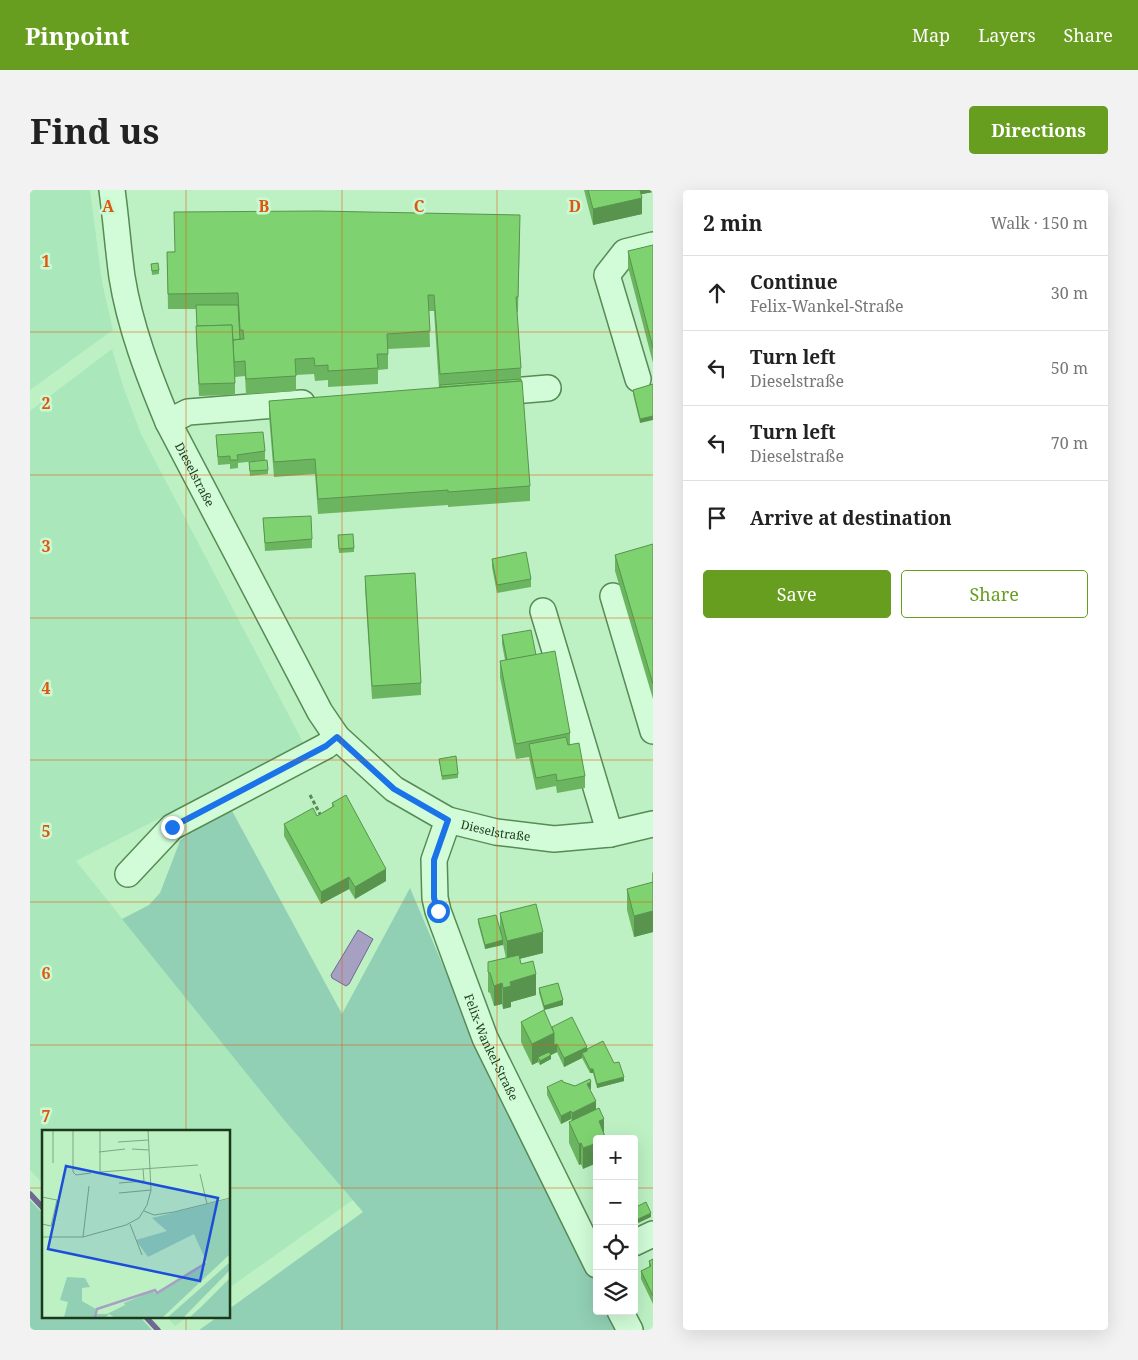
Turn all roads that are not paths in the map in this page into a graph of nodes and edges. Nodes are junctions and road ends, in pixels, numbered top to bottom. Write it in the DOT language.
graph roads {
  1 [pos="112,190"];
  2 [pos="653,245"];
  3 [pos="638,379"];
  4 [pos="548,388"];
  5 [pos="470,394"];
  6 [pos="325,401"];
  7 [pos="168,422"];
  8 [pos="613,596"];
  9 [pos="543,610"];
  10 [pos="653,731"];
  11 [pos="337,737"];
  12 [pos="448,820"];
  13 [pos="653,824"];
  14 [pos="610,834"];
  15 [pos="128,874"];
  16 [pos="653,1234"];
  17 [pos="638,1241"];
  18 [pos="593,1257"];
  19 [pos="622,1315"];
  20 [pos="630,1330"];
  1 -- 7 [label="street, Dieselstraße"];
  2 -- 3 [label="street"];
  4 -- 5 [label="street"];
  6 -- 7 [label="street"];
  7 -- 11 [label="street, Dieselstraße"];
  8 -- 10 [label="street"];
  9 -- 14 [label="street"];
  11 -- 12 [label="street, Dieselstraße"];
  11 -- 15 [label="street"];
  12 -- 14 [label="street, Dieselstraße"];
  12 -- 18 [label="street, Felix-Wankel-Straße"];
  13 -- 14 [label="street, Dieselstraße"];
  16 -- 17 [label="street"];
  19 -- 20 [label="street"];
}
